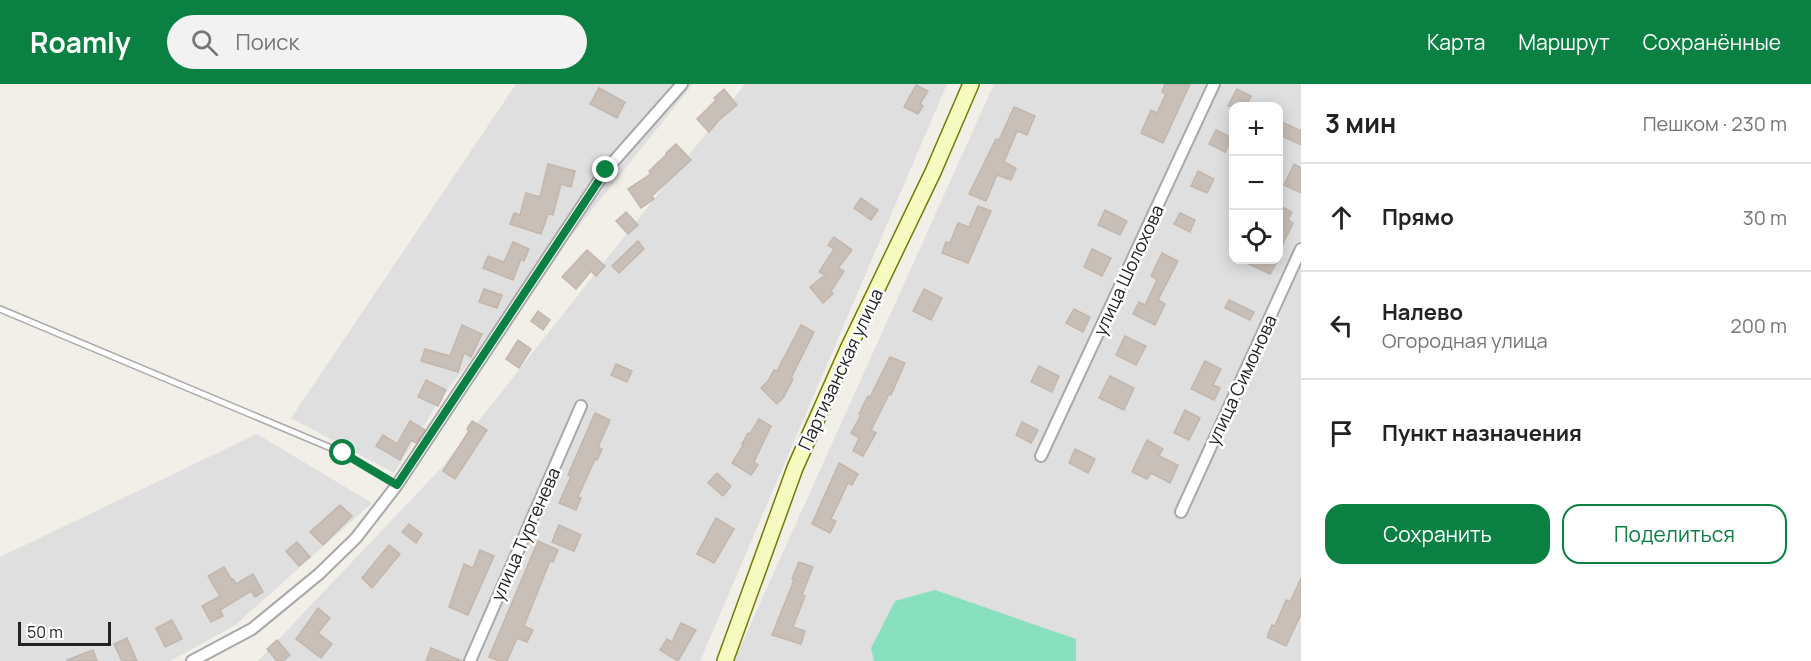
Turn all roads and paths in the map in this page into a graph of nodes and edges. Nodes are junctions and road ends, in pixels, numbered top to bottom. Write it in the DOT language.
graph roads {
  1 [pos="682,84"];
  2 [pos="971,84"];
  3 [pos="1214,84"];
  4 [pos="1301,249"];
  5 [pos="0,309"];
  6 [pos="580,406"];
  7 [pos="1041,456"];
  8 [pos="397,485"];
  9 [pos="1181,512"];
  10 [pos="192,661"];
  11 [pos="470,661"];
  12 [pos="725,661"];
  1 -- 8 [label="street"];
  2 -- 12 [label="street, Партизанская улица"];
  3 -- 7 [label="street, улица Шолохова"];
  4 -- 9 [label="street, улица Симонова"];
  5 -- 8 [label="lane"];
  6 -- 11 [label="street, улица Тургенева"];
  8 -- 10 [label="street"];
}
